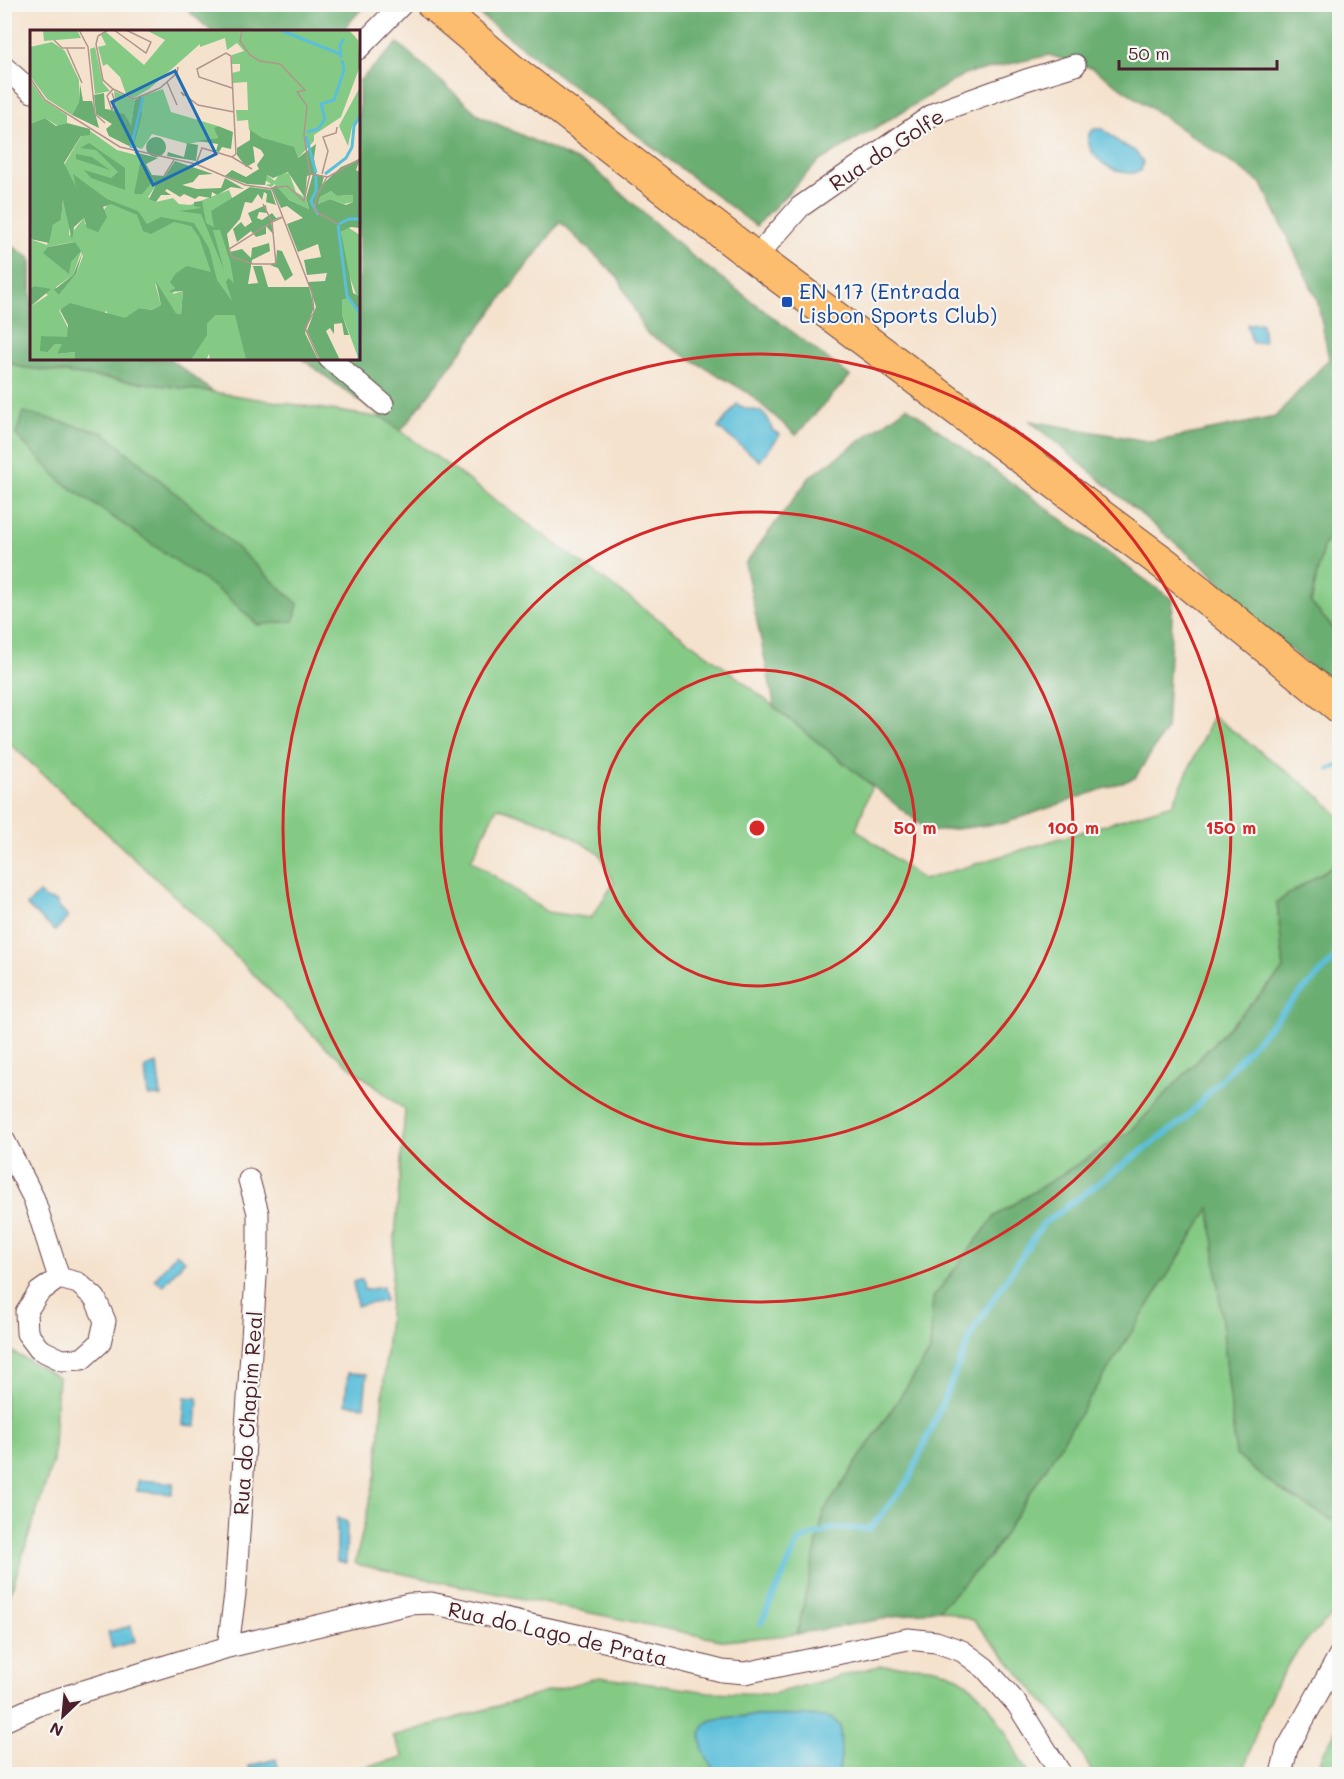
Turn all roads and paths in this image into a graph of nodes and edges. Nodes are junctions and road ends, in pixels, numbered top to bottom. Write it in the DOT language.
graph roads {
  1 [pos="402,4"];
  2 [pos="433,4"];
  3 [pos="360,47"];
  4 [pos="1075,65"];
  5 [pos="4,67"];
  6 [pos="30,90"];
  7 [pos="755,258"];
  8 [pos="331,360"];
  9 [pos="383,404"];
  10 [pos="1340,707"];
  11 [pos="4,1140"];
  12 [pos="249,1180"];
  13 [pos="59,1278"];
  14 [pos="228,1647"];
  15 [pos="1340,1654"];
  16 [pos="4,1721"];
  17 [pos="1061,1774"];
  18 [pos="1281,1774"];
  1 -- 3 [label="street"];
  2 -- 7 [label="main road"];
  4 -- 7 [label="street, Rua do Golfe"];
  5 -- 6 [label="street"];
  7 -- 10 [label="main road"];
  8 -- 9 [label="street"];
  11 -- 13 [label="street"];
  12 -- 14 [label="street, Rua do Chapim Real"];
  14 -- 16 [label="street, Rua do Lago de Prata"];
  14 -- 17 [label="street, Rua do Lago de Prata"];
  15 -- 18 [label="street"];
}
